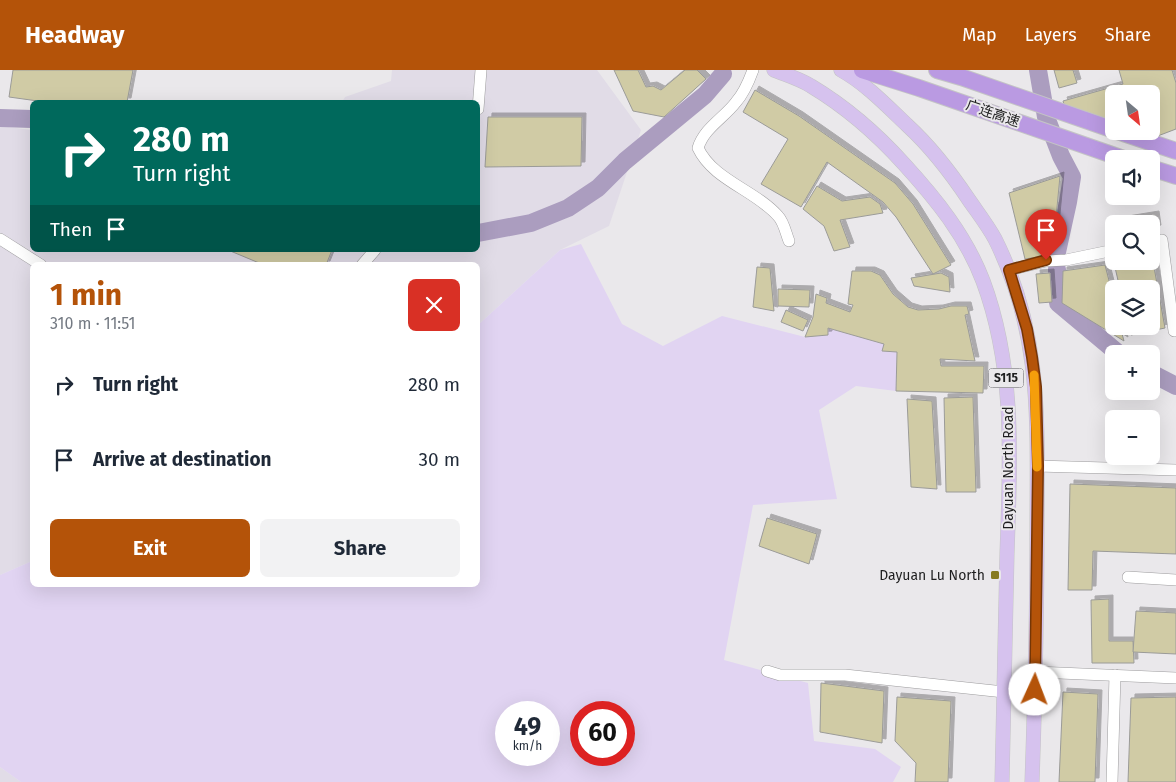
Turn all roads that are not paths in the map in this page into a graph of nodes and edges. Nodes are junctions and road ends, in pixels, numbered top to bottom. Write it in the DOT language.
graph roads {
  1 [pos="481,70"];
  2 [pos="753,70"];
  3 [pos="774,70"];
  4 [pos="840,70"];
  5 [pos="862,70"];
  6 [pos="937,70"];
  7 [pos="479,100"];
  8 [pos="1105,127"];
  9 [pos="1142,140"];
  10 [pos="1176,151"];
  11 [pos="1105,152"];
  12 [pos="1160,171"];
  13 [pos="1176,176"];
  14 [pos="0,239"];
  15 [pos="1160,240"];
  16 [pos="788,241"];
  17 [pos="372,252"];
  18 [pos="1105,252"];
  19 [pos="36,262"];
  20 [pos="364,262"];
  21 [pos="1009,270"];
  22 [pos="1174,331"];
  23 [pos="1038,466"];
  24 [pos="1176,470"];
  25 [pos="1128,577"];
  26 [pos="1176,580"];
  27 [pos="767,671"];
  28 [pos="1036,672"];
  29 [pos="1115,675"];
  30 [pos="1176,678"];
  31 [pos="1004,692"];
  32 [pos="1002,782"];
  33 [pos="1032,782"];
  34 [pos="1112,782"];
  1 -- 7 [label="street"];
  2 -- 16 [label="street"];
  3 -- 31 [label="main road, Dayuan North Road / S115"];
  4 -- 21 [label="main road, Dayuan North Road / S115"];
  5 -- 11 [label="highway, 广连高速"];
  6 -- 8 [label="highway, 广连高速"];
  9 -- 10 [label="highway, 广连高速"];
  12 -- 13 [label="highway"];
  14 -- 19 [label="street"];
  15 -- 22 [label="street"];
  17 -- 20 [label="street"];
  18 -- 21 [label="street"];
  21 -- 23 [label="main road, Dayuan North Road / S115"];
  23 -- 24 [label="street"];
  23 -- 28 [label="main road, Dayuan North Road / S115"];
  25 -- 26 [label="street"];
  27 -- 31 [label="street"];
  28 -- 29 [label="street"];
  28 -- 33 [label="main road, Dayuan North Road / S115"];
  29 -- 30 [label="street"];
  29 -- 34 [label="street"];
  31 -- 32 [label="main road, Dayuan North Road / S115"];
}
